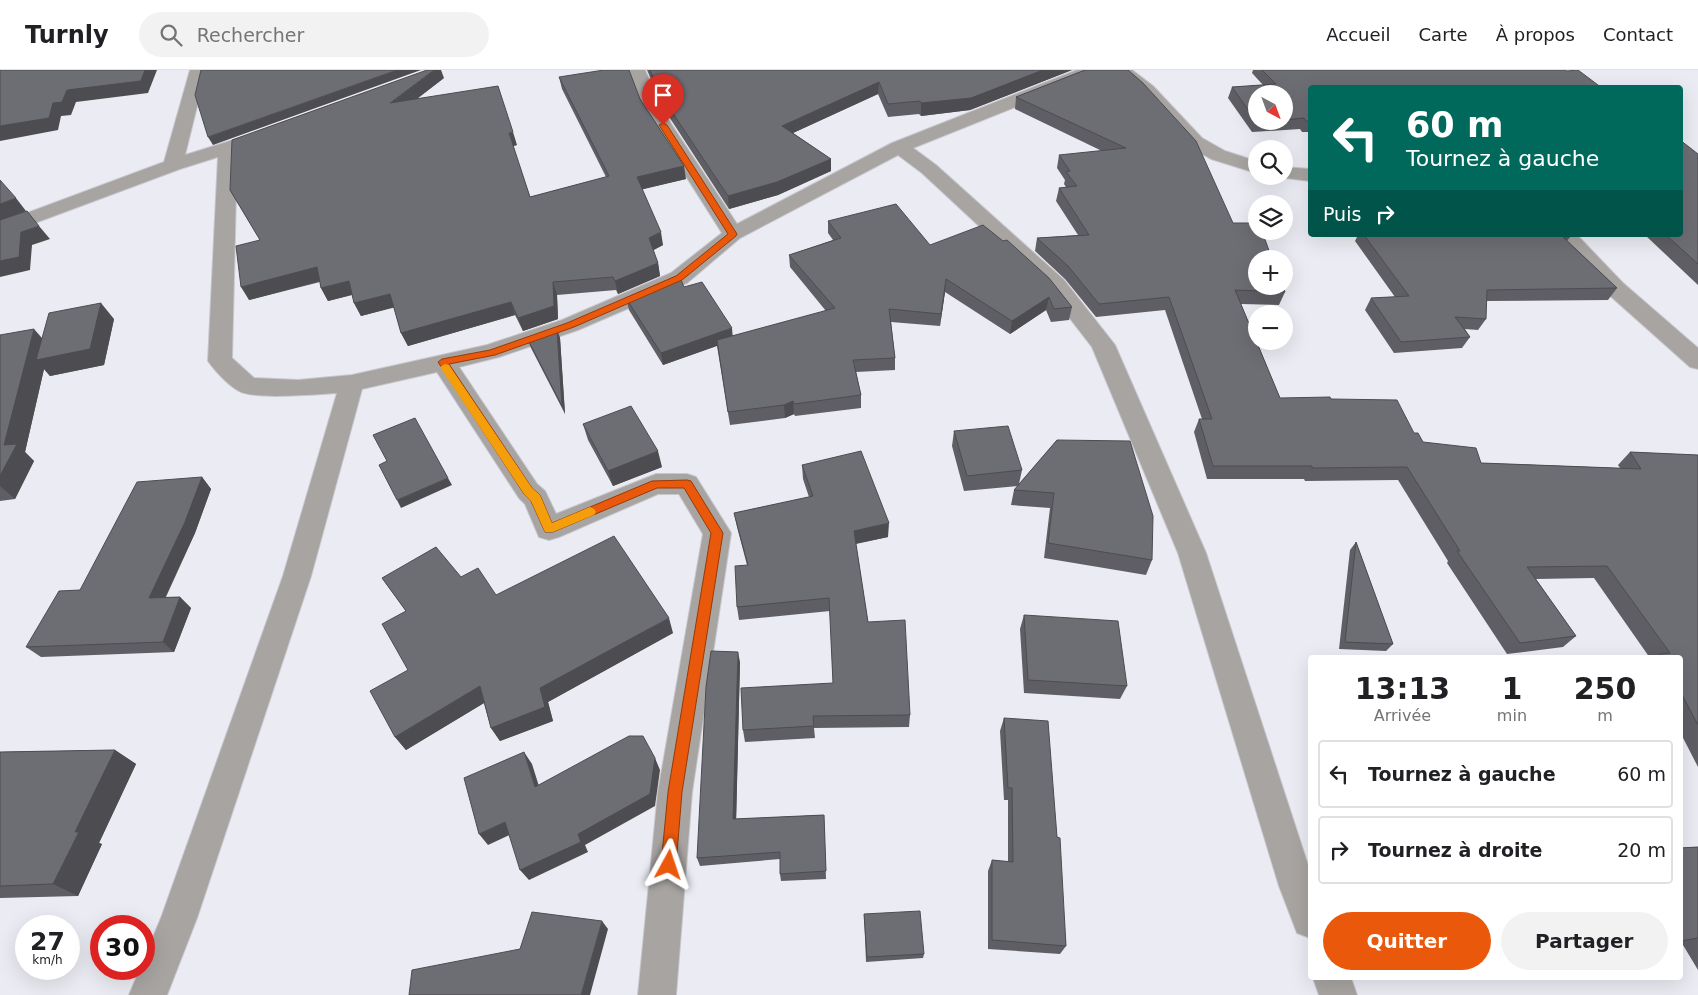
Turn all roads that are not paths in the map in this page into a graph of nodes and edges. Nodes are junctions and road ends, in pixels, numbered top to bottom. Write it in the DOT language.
graph roads {
  1 [pos="198,70"];
  2 [pos="637,70"];
  3 [pos="1092,70"];
  4 [pos="1122,70"];
  5 [pos="266,135"];
  6 [pos="899,146"];
  7 [pos="228,148"];
  8 [pos="1248,164"];
  9 [pos="172,165"];
  10 [pos="1293,173"];
  11 [pos="1308,175"];
  12 [pos="0,230"];
  13 [pos="732,234"];
  14 [pos="1568,237"];
  15 [pos="1698,361"];
  16 [pos="442,362"];
  17 [pos="352,383"];
  18 [pos="1308,915"];
  19 [pos="1333,980"];
  20 [pos="148,995"];
  21 [pos="657,995"];
  22 [pos="1338,995"];
  1 -- 9 [label="street"];
  2 -- 13 [label="street"];
  3 -- 6 [label="street"];
  4 -- 8 [label="street"];
  5 -- 7 [label="street"];
  6 -- 13 [label="street"];
  6 -- 18 [label="street"];
  7 -- 9 [label="street"];
  7 -- 17 [label="street"];
  9 -- 12 [label="street"];
  10 -- 11 [label="street"];
  13 -- 16 [label="street"];
  14 -- 15 [label="street"];
  16 -- 17 [label="street"];
  16 -- 21 [label="street"];
  17 -- 20 [label="street"];
  19 -- 22 [label="street"];
}
